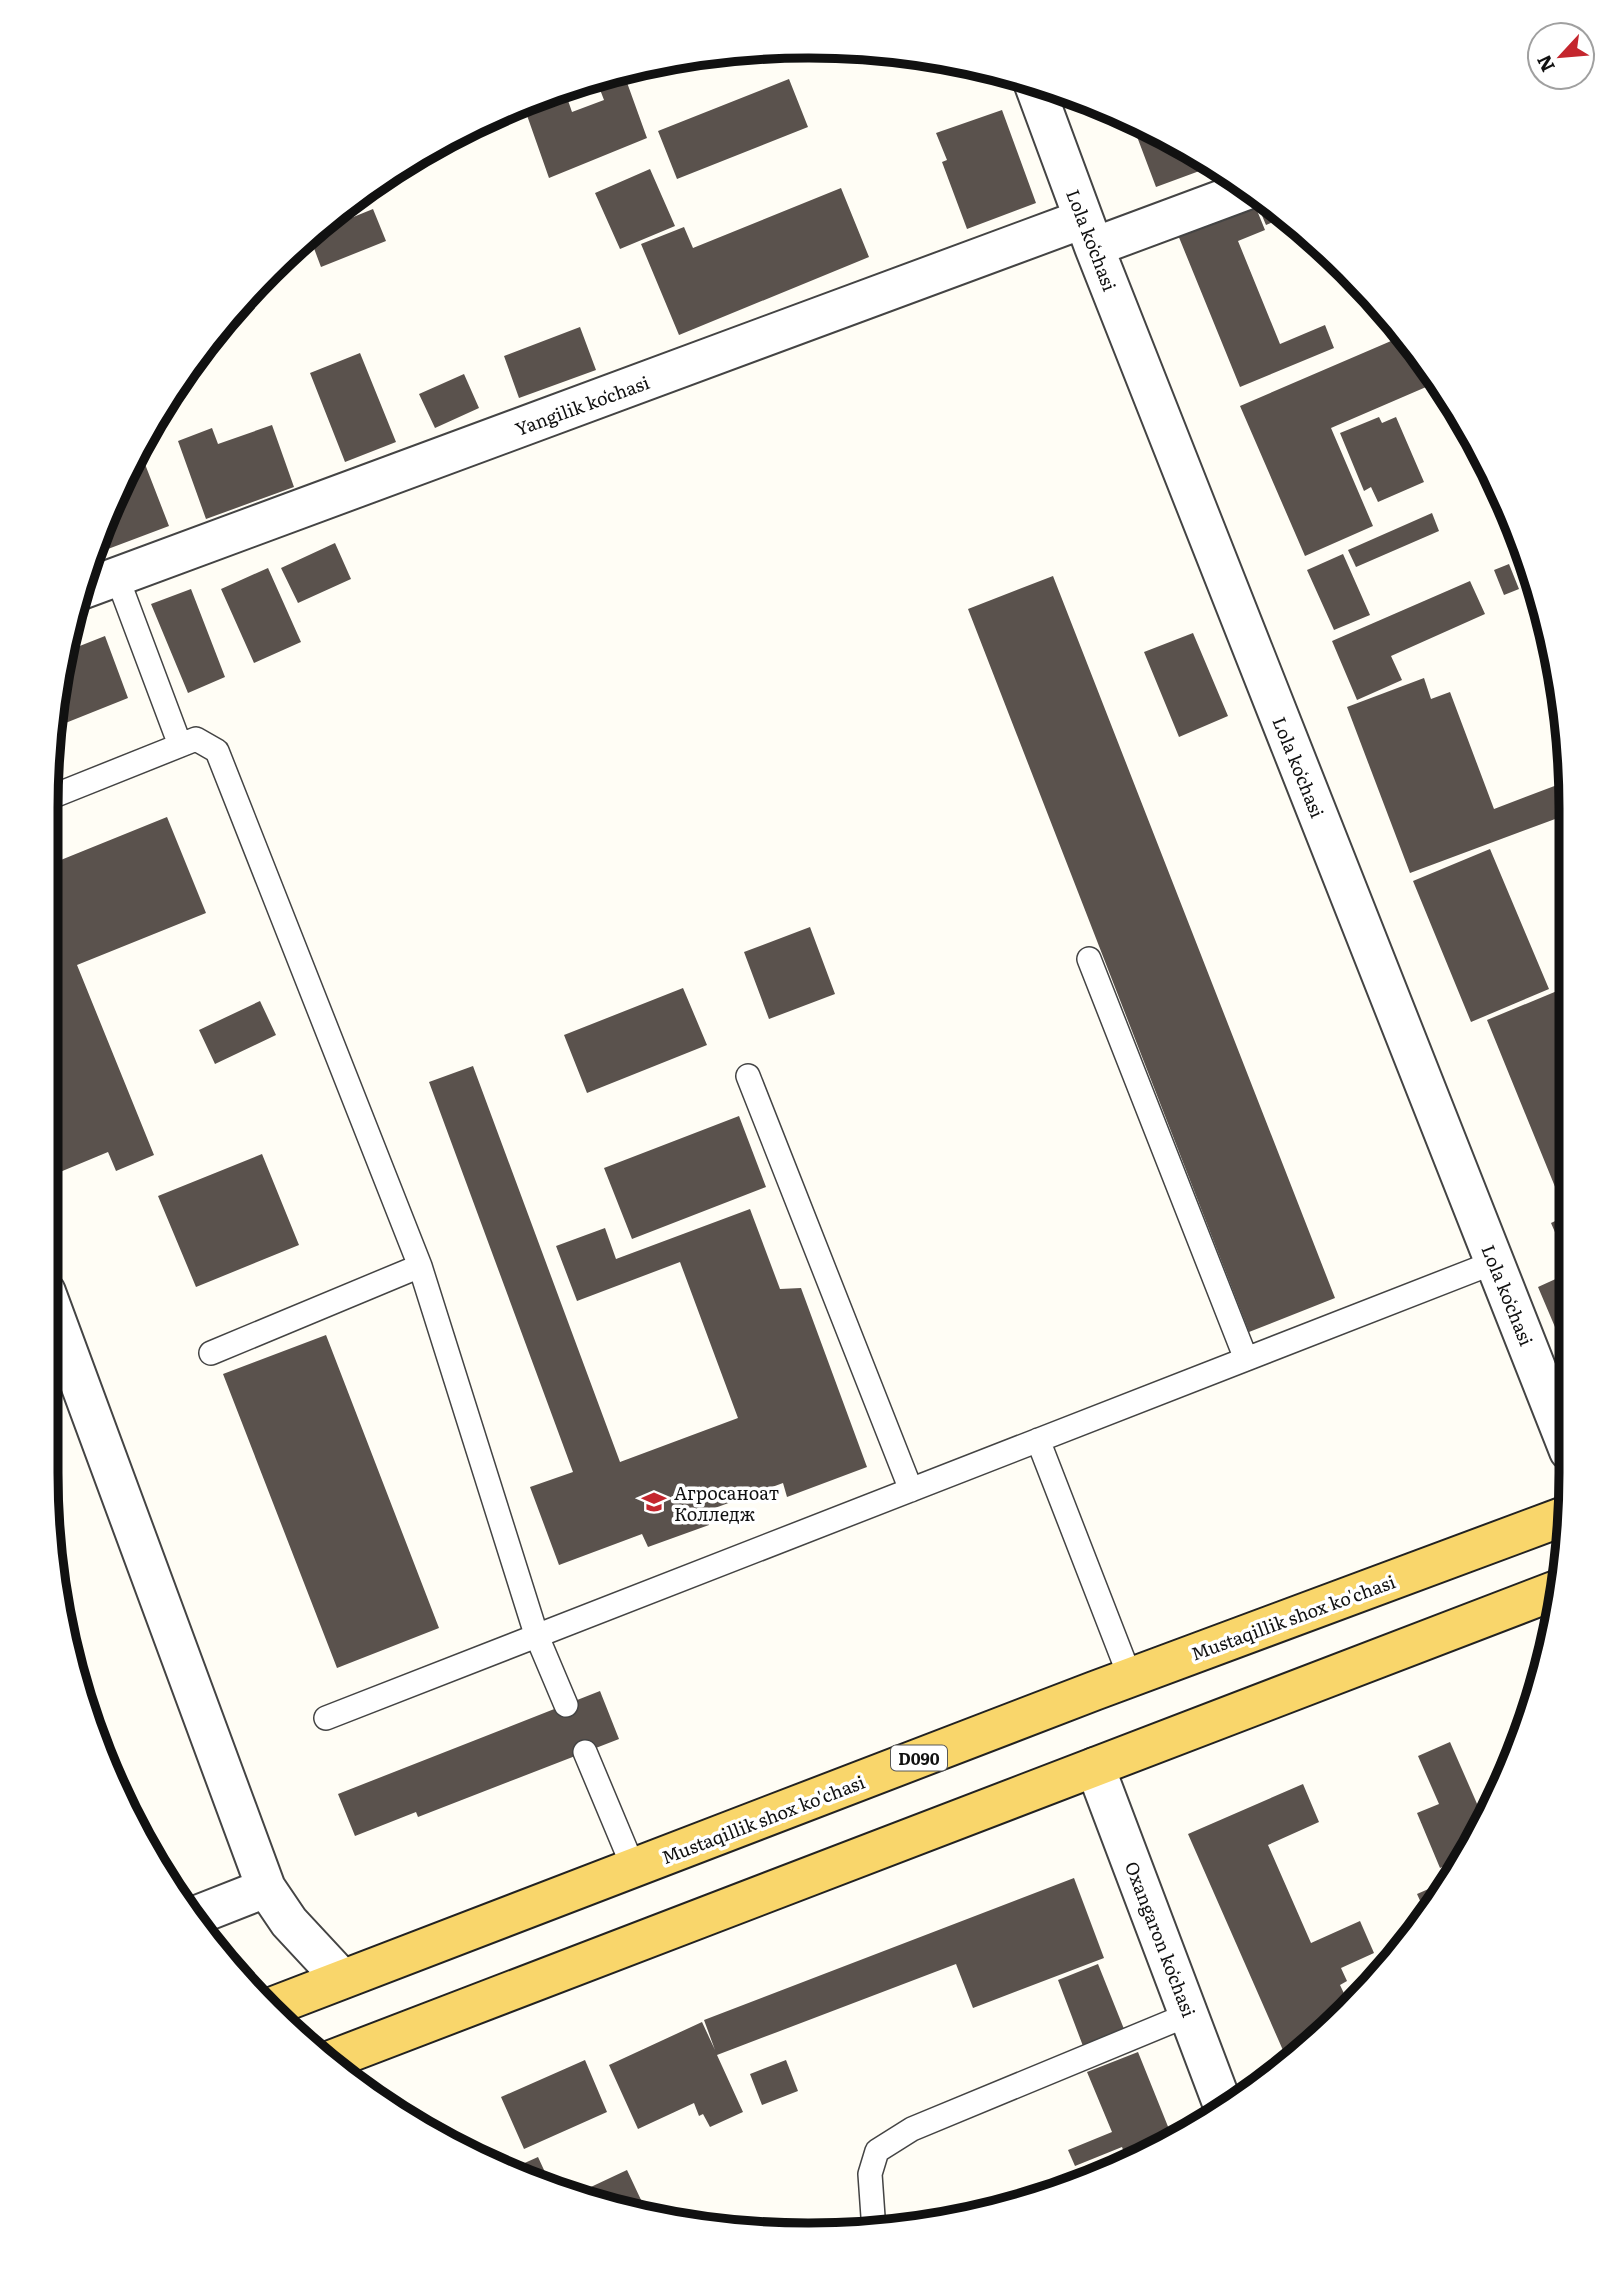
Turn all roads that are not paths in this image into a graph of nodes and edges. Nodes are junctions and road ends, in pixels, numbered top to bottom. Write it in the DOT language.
graph roads {
  1 [pos="1037,94"];
  2 [pos="1238,192"];
  3 [pos="1089,233"];
  4 [pos="117,577"];
  5 [pos="92,586"];
  6 [pos="180,746"];
  7 [pos="58,794"];
  8 [pos="1089,959"];
  9 [pos="748,1076"];
  10 [pos="1495,1262"];
  11 [pos="420,1266"];
  12 [pos="58,1325"];
  13 [pos="211,1353"];
  14 [pos="1246,1359"];
  15 [pos="1559,1425"];
  16 [pos="1038,1440"];
  17 [pos="911,1490"];
  18 [pos="1558,1518"];
  19 [pos="1549,1593"];
  20 [pos="536,1634"];
  21 [pos="1130,1677"];
  22 [pos="566,1705"];
  23 [pos="326,1718"];
  24 [pos="585,1752"];
  25 [pos="1095,1767"];
  26 [pos="634,1868"];
  27 [pos="266,1888"];
  28 [pos="201,1913"];
  29 [pos="342,1979"];
  30 [pos="279,2004"];
  31 [pos="1190,2014"];
  32 [pos="338,2057"];
  33 [pos="1221,2100"];
  34 [pos="873,2220"];
  1 -- 3 [label="street, Lola koʻchasi"];
  2 -- 3 [label="street, Yangilik koʻchasi"];
  3 -- 4 [label="street, Yangilik koʻchasi"];
  3 -- 10 [label="street, Lola koʻchasi"];
  4 -- 5 [label="street, Yangilik koʻchasi"];
  4 -- 6 [label="lane"];
  6 -- 7 [label="lane"];
  6 -- 11 [label="lane"];
  8 -- 14 [label="lane"];
  9 -- 17 [label="lane"];
  10 -- 14 [label="lane"];
  10 -- 15 [label="street, Lola koʻchasi"];
  11 -- 13 [label="lane"];
  11 -- 20 [label="lane"];
  12 -- 27 [label="street"];
  14 -- 16 [label="lane"];
  16 -- 17 [label="lane"];
  16 -- 21 [label="lane"];
  17 -- 20 [label="lane"];
  18 -- 21 [label="main road, Mustaqillik shox ko'chasi / D090"];
  19 -- 25 [label="main road"];
  20 -- 22 [label="lane"];
  20 -- 23 [label="lane"];
  21 -- 26 [label="main road, Mustaqillik shox ko'chasi / D090"];
  24 -- 26 [label="lane"];
  25 -- 31 [label="street, Oxangaron koʻchasi"];
  25 -- 32 [label="main road"];
  26 -- 29 [label="main road, Mustaqillik shox ko'chasi / D090"];
  27 -- 28 [label="street"];
  27 -- 29 [label="street"];
  29 -- 30 [label="main road, Mustaqillik shox ko'chasi / D090"];
  31 -- 33 [label="street, Oxangaron koʻchasi"];
  31 -- 34 [label="lane"];
}
